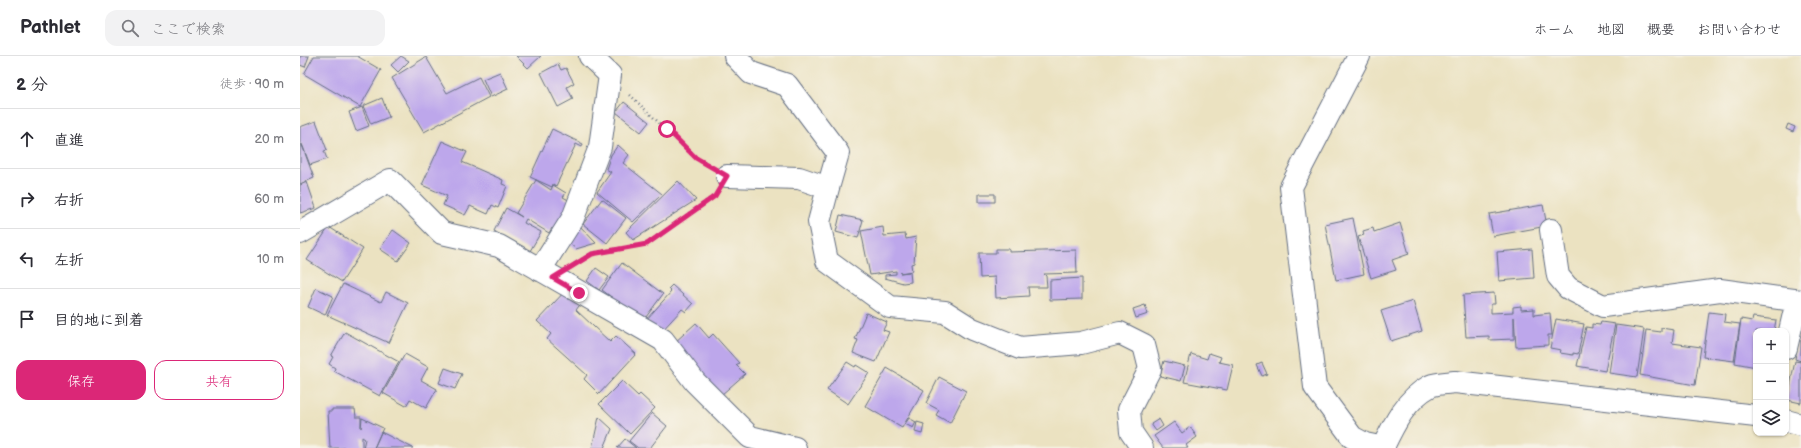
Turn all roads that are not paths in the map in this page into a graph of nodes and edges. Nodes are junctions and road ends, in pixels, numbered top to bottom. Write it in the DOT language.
graph roads {
  1 [pos="590,56"];
  2 [pos="735,56"];
  3 [pos="1359,56"];
  4 [pos="727,176"];
  5 [pos="828,188"];
  6 [pos="1551,230"];
  7 [pos="300,233"];
  8 [pos="546,274"];
  9 [pos="1799,301"];
  10 [pos="1789,337"];
  11 [pos="1753,416"];
  12 [pos="1789,422"];
  13 [pos="1801,425"];
  14 [pos="749,442"];
  15 [pos="795,448"];
  16 [pos="1142,448"];
  17 [pos="1383,448"];
  1 -- 8 [label="street"];
  2 -- 5 [label="street"];
  3 -- 17 [label="street"];
  4 -- 5 [label="street"];
  5 -- 16 [label="street"];
  6 -- 9 [label="street"];
  7 -- 8 [label="street"];
  8 -- 14 [label="street"];
  9 -- 10 [label="street"];
  11 -- 17 [label="street"];
  12 -- 13 [label="street"];
  14 -- 15 [label="street"];
}
